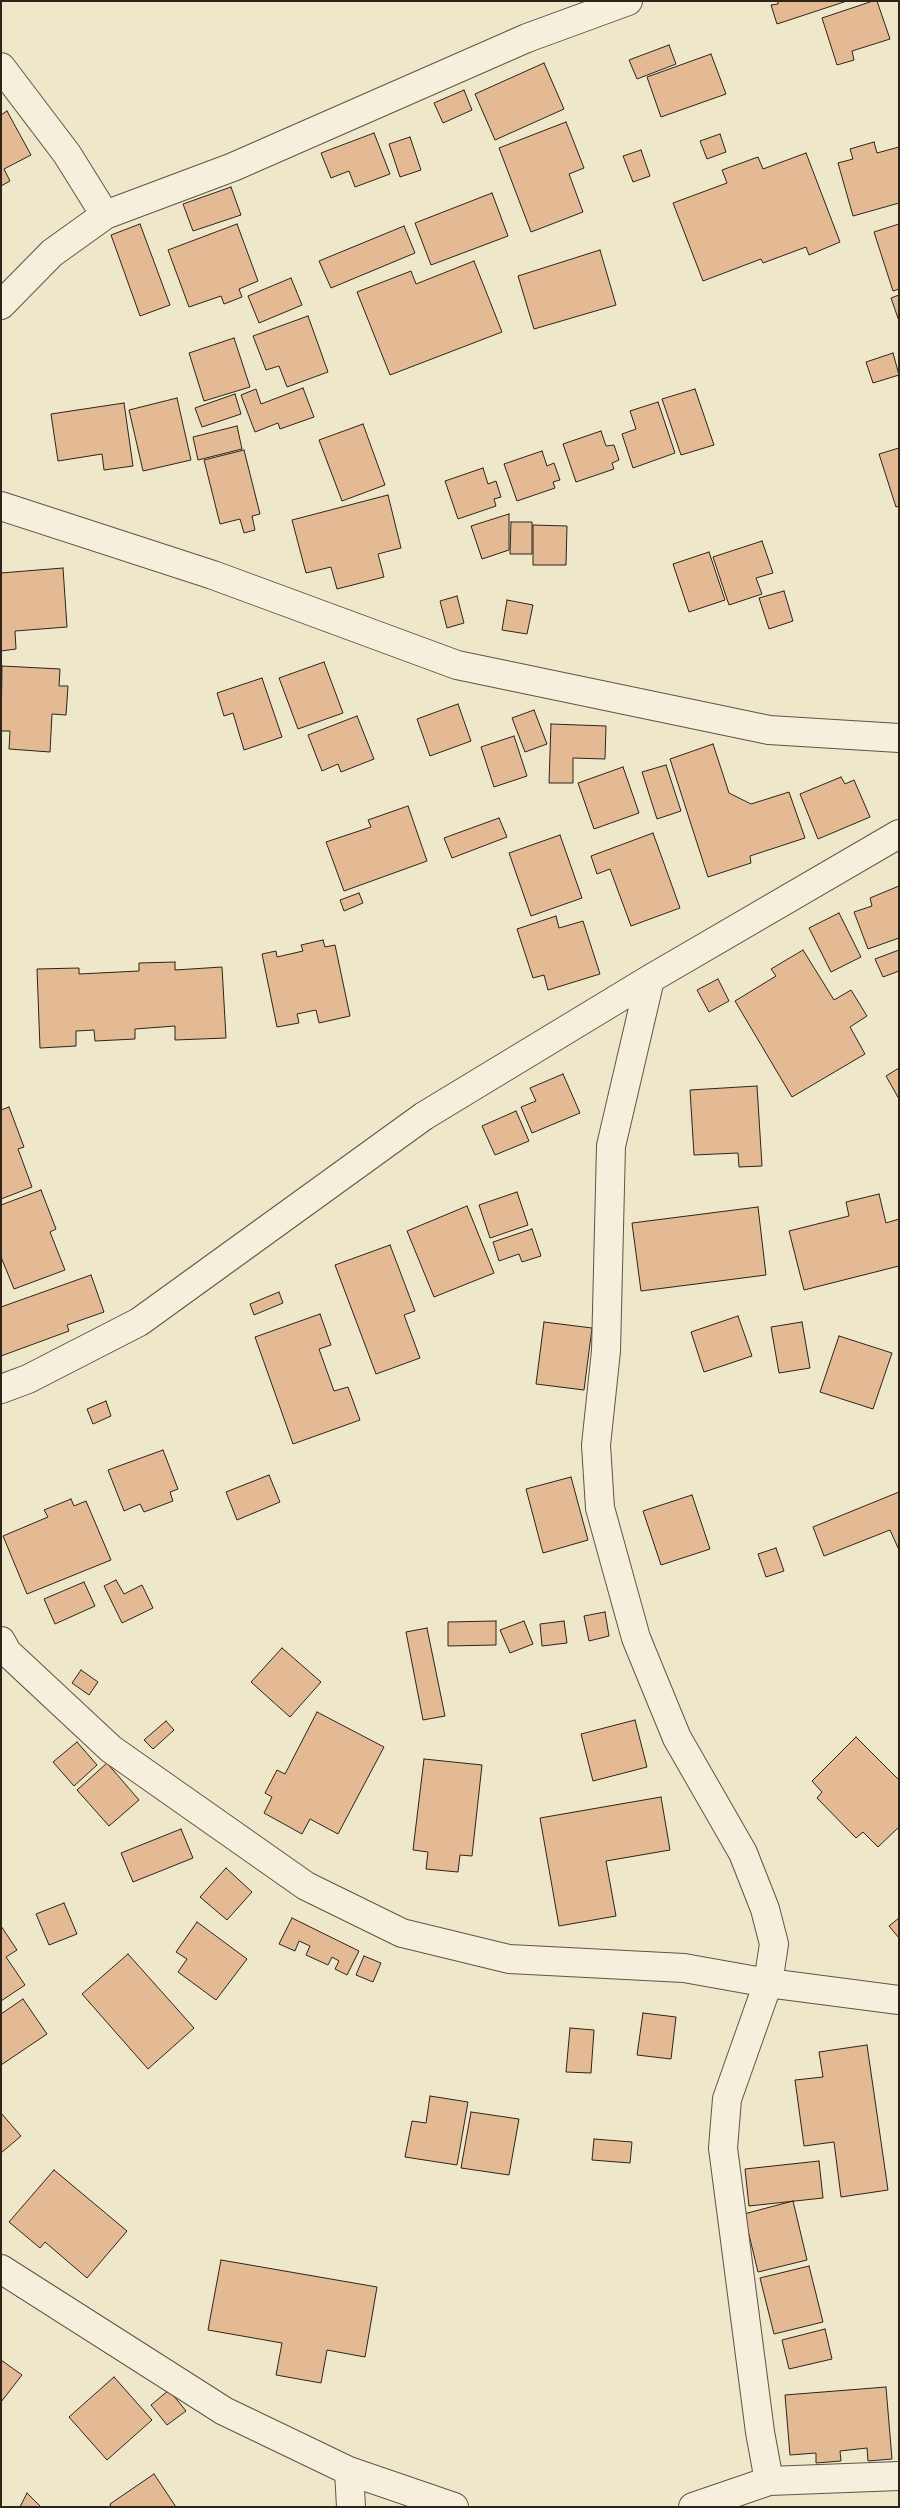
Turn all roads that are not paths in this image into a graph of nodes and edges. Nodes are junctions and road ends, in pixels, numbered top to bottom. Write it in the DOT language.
graph roads {
  1 [pos="628,1"];
  2 [pos="1,67"];
  3 [pos="105,215"];
  4 [pos="1,306"];
  5 [pos="1,506"];
  6 [pos="899,738"];
  7 [pos="899,834"];
  8 [pos="650,979"];
  9 [pos="1,1389"];
  10 [pos="1,1641"];
  11 [pos="768,1983"];
  12 [pos="899,2000"];
  13 [pos="1,2269"];
  14 [pos="348,2471"];
  15 [pos="899,2476"];
  16 [pos="769,2482"];
  17 [pos="352,2507"];
  18 [pos="454,2507"];
  19 [pos="693,2507"];
  1 -- 3 [label="street"];
  2 -- 3 [label="street"];
  3 -- 4 [label="street"];
  5 -- 6 [label="street"];
  7 -- 8 [label="street"];
  8 -- 9 [label="street"];
  8 -- 11 [label="street"];
  10 -- 11 [label="street"];
  11 -- 12 [label="street"];
  11 -- 16 [label="street"];
  13 -- 14 [label="street"];
  14 -- 17 [label="street"];
  14 -- 18 [label="street"];
  15 -- 16 [label="street"];
  16 -- 19 [label="street"];
}
